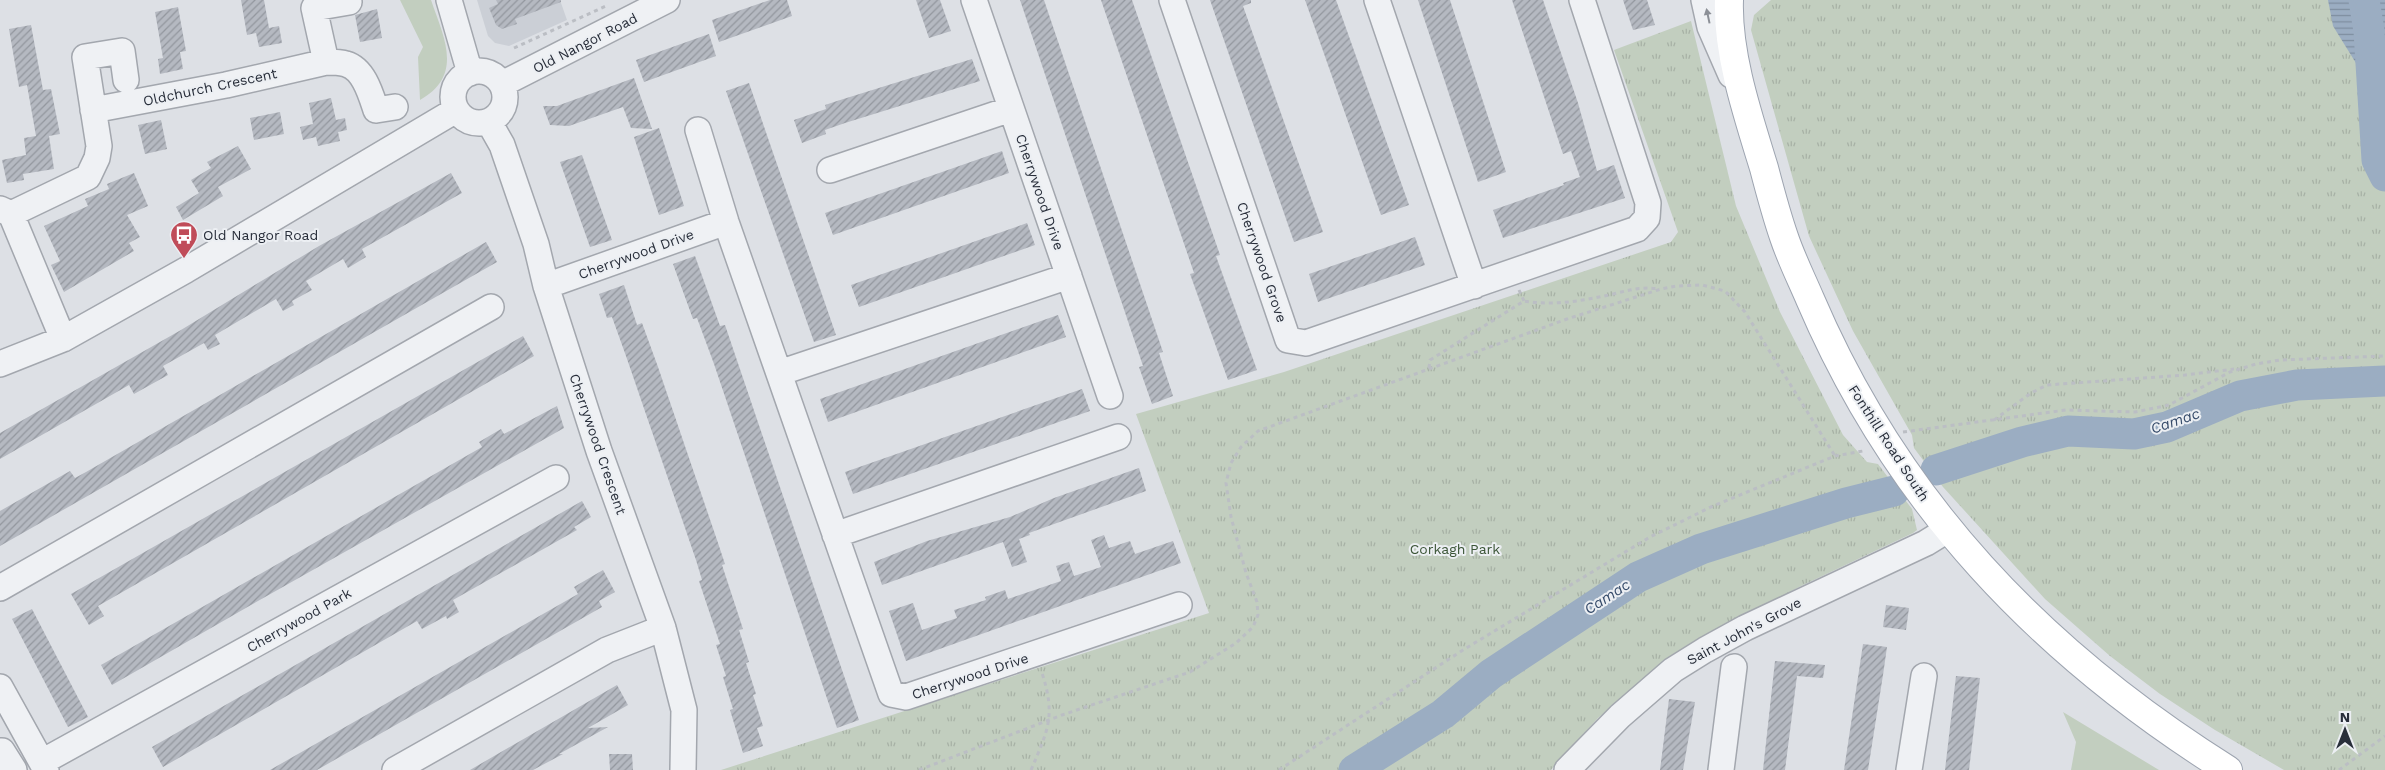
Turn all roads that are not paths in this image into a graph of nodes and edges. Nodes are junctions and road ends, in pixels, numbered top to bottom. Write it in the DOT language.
graph roads {
  1 [pos="449,0"];
  2 [pos="667,0"];
  3 [pos="974,0"];
  4 [pos="1172,0"];
  5 [pos="1377,0"];
  6 [pos="1582,0"];
  7 [pos="1704,0"];
  8 [pos="1729,0"];
  9 [pos="349,2"];
  10 [pos="326,62"];
  11 [pos="470,73"];
  12 [pos="126,80"];
  13 [pos="502,84"];
  14 [pos="395,107"];
  15 [pos="1011,109"];
  16 [pos="93,110"];
  17 [pos="456,110"];
  18 [pos="1746,110"];
  19 [pos="489,122"];
  20 [pos="698,130"];
  21 [pos="830,170"];
  22 [pos="5,212"];
  23 [pos="726,222"];
  24 [pos="1069,276"];
  25 [pos="546,286"];
  26 [pos="1474,286"];
  27 [pos="490,307"];
  28 [pos="63,339"];
  29 [pos="0,364"];
  30 [pos="779,373"];
  31 [pos="1110,396"];
  32 [pos="1118,437"];
  33 [pos="556,478"];
  34 [pos="1947,530"];
  35 [pos="835,535"];
  36 [pos="0,588"];
  37 [pos="1179,605"];
  38 [pos="663,628"];
  39 [pos="1734,667"];
  40 [pos="1924,676"];
  41 [pos="0,687"];
  42 [pos="44,766"];
  43 [pos="395,770"];
  44 [pos="683,770"];
  45 [pos="1567,770"];
  46 [pos="1721,770"];
  47 [pos="1909,770"];
  48 [pos="2228,770"];
  1 -- 11 [label="street"];
  2 -- 13 [label="street, Old Nangor Road"];
  3 -- 15 [label="street, Cherrywood Drive"];
  4 -- 26 [label="street, Cherrywood Grove"];
  5 -- 26 [label="street"];
  6 -- 26 [label="street, Cherrywood Grove"];
  18 -- 7 [label="street, one-way"];
  8 -- 18 [label="main road, Fonthill Road South"];
  9 -- 10 [label="street"];
  10 -- 14 [label="street, Oldchurch Crescent"];
  10 -- 16 [label="street, Oldchurch Crescent"];
  11 -- 13 [label="street"];
  11 -- 17 [label="street"];
  12 -- 16 [label="street, Oldchurch Crescent"];
  13 -- 19 [label="street"];
  15 -- 21 [label="street"];
  15 -- 24 [label="street, Cherrywood Drive"];
  16 -- 22 [label="street, Oldchurch Crescent"];
  17 -- 19 [label="street"];
  17 -- 28 [label="street"];
  18 -- 34 [label="main road, Fonthill Road South"];
  19 -- 25 [label="street, Cherrywood Crescent"];
  20 -- 23 [label="street, Cherrywood Drive"];
  22 -- 28 [label="street"];
  23 -- 25 [label="street, Cherrywood Drive"];
  23 -- 30 [label="street, Cherrywood Drive"];
  24 -- 30 [label="street"];
  24 -- 31 [label="street, Cherrywood Drive"];
  25 -- 38 [label="street, Cherrywood Crescent"];
  27 -- 36 [label="street"];
  28 -- 29 [label="street"];
  30 -- 35 [label="street, Cherrywood Drive"];
  32 -- 35 [label="street"];
  33 -- 42 [label="street, Cherrywood Park"];
  34 -- 45 [label="street, Saint John's Grove"];
  34 -- 48 [label="main road, Fonthill Road South"];
  35 -- 37 [label="street, Cherrywood Drive"];
  38 -- 43 [label="street"];
  38 -- 44 [label="street, Cherrywood Crescent"];
  39 -- 46 [label="street"];
  40 -- 47 [label="street"];
  41 -- 42 [label="street, Cherrywood Park"];
}
